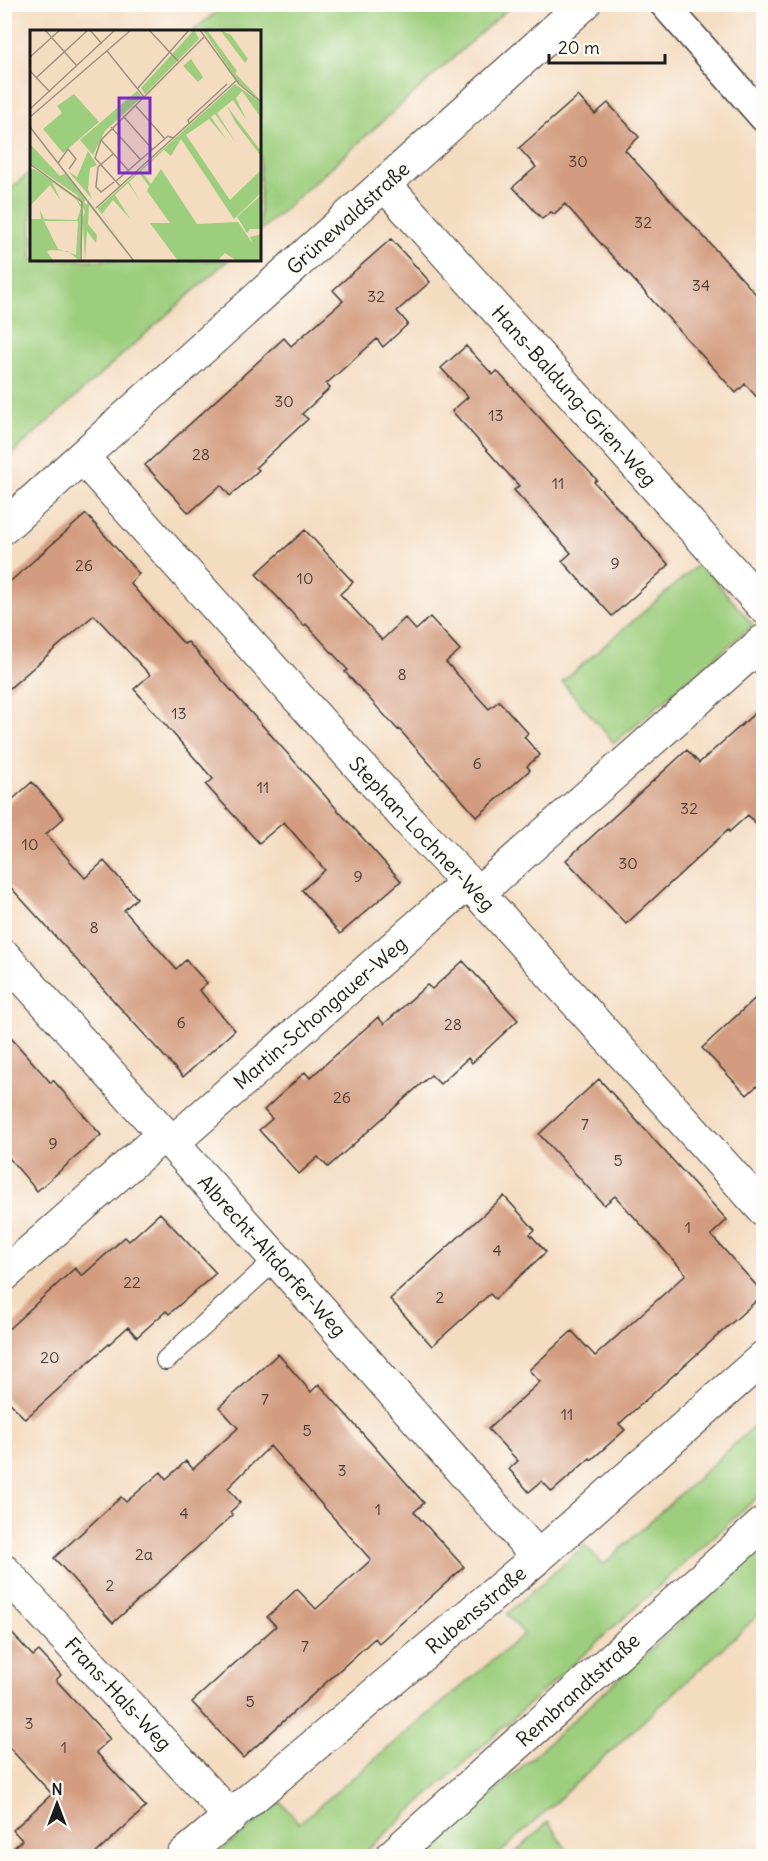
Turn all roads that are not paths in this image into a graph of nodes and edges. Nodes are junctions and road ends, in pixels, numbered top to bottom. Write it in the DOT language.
graph roads {
  1 [pos="584,4"];
  2 [pos="664,4"];
  3 [pos="764,118"];
  4 [pos="385,185"];
  5 [pos="82,457"];
  6 [pos="4,527"];
  7 [pos="764,606"];
  8 [pos="764,641"];
  9 [pos="472,888"];
  10 [pos="4,956"];
  11 [pos="168,1138"];
  12 [pos="764,1210"];
  13 [pos="276,1259"];
  14 [pos="4,1275"];
  15 [pos="764,1357"];
  16 [pos="166,1360"];
  17 [pos="764,1523"];
  18 [pos="538,1557"];
  19 [pos="4,1571"];
  20 [pos="231,1817"];
  21 [pos="183,1857"];
  22 [pos="392,1857"];
  1 -- 4 [label="street, Grünewaldstraße"];
  2 -- 3 [label="street"];
  4 -- 5 [label="street, Grünewaldstraße"];
  4 -- 7 [label="street, Hans-Baldung-Grien-Weg"];
  5 -- 6 [label="street, Grünewaldstraße"];
  5 -- 9 [label="street, Stephan-Lochner-Weg"];
  8 -- 9 [label="street, Martin-Schongauer-Weg"];
  9 -- 11 [label="street, Martin-Schongauer-Weg"];
  9 -- 12 [label="street, Stephan-Lochner-Weg"];
  10 -- 11 [label="street, Albrecht-Altdorfer-Weg"];
  11 -- 13 [label="street, Albrecht-Altdorfer-Weg"];
  11 -- 14 [label="street, Martin-Schongauer-Weg"];
  13 -- 16 [label="lane"];
  13 -- 18 [label="street, Albrecht-Altdorfer-Weg"];
  15 -- 18 [label="street, Rubensstraße"];
  17 -- 22 [label="street, Rembrandtstraße"];
  18 -- 20 [label="street, Rubensstraße"];
  19 -- 20 [label="street, Frans-Hals-Weg"];
  20 -- 21 [label="street, Rubensstraße"];
}
